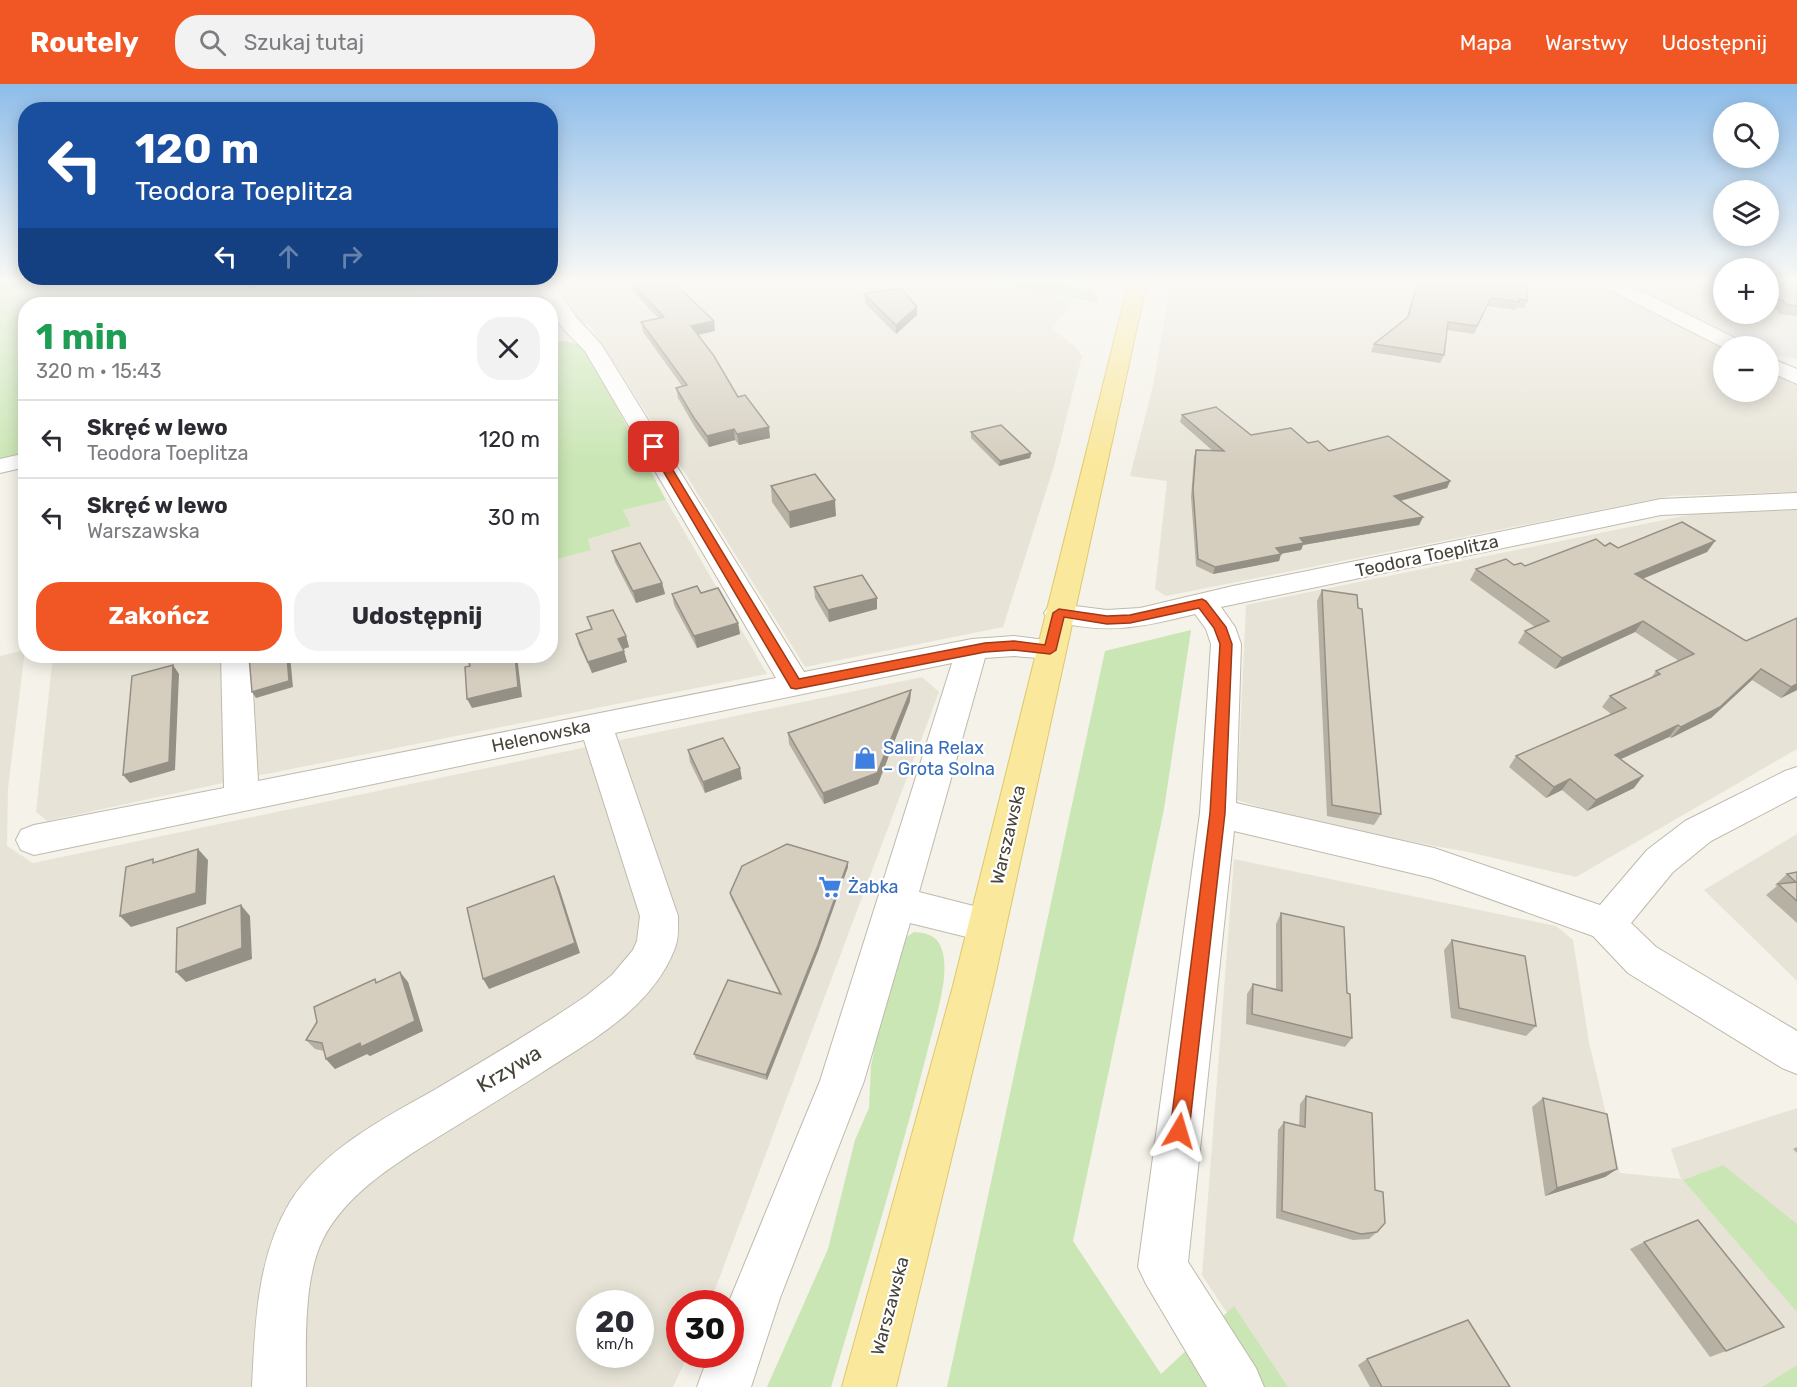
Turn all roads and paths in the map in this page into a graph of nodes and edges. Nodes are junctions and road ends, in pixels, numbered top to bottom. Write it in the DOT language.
graph roads {
  1 [pos="583,342"];
  2 [pos="1124,342"];
  3 [pos="1779,368"];
  4 [pos="1797,377"];
  5 [pos="18,462"];
  6 [pos="0,466"];
  7 [pos="1797,501"];
  8 [pos="1202,603"];
  9 [pos="1059,613"];
  10 [pos="972,649"];
  11 [pos="1050,650"];
  12 [pos="236,663"];
  13 [pos="796,685"];
  14 [pos="596,724"];
  15 [pos="1797,780"];
  16 [pos="242,798"];
  17 [pos="1218,813"];
  18 [pos="34,840"];
  19 [pos="897,903"];
  20 [pos="1606,924"];
  21 [pos="987,925"];
  22 [pos="1797,1054"];
  23 [pos="279,1387"];
  24 [pos="724,1387"];
  25 [pos="869,1387"];
  26 [pos="1237,1387"];
  1 -- 13 [label="street"];
  2 -- 9 [label="main road, Warszawska"];
  3 -- 4 [label="street"];
  5 -- 6 [label="street"];
  7 -- 8 [label="street, Teodora Toeplitza"];
  8 -- 9 [label="street, Teodora Toeplitza"];
  8 -- 17 [label="street"];
  9 -- 11 [label="main road, Warszawska"];
  10 -- 11 [label="street, Helenowska"];
  10 -- 13 [label="street, Helenowska"];
  10 -- 19 [label="street"];
  11 -- 21 [label="main road, Warszawska"];
  12 -- 16 [label="street"];
  13 -- 14 [label="street, Helenowska"];
  14 -- 16 [label="street, Helenowska"];
  14 -- 23 [label="street, Krzywa"];
  15 -- 20 [label="street"];
  16 -- 18 [label="street, Helenowska"];
  17 -- 20 [label="street"];
  17 -- 26 [label="street"];
  19 -- 21 [label="street"];
  19 -- 24 [label="street"];
  20 -- 22 [label="street"];
  21 -- 25 [label="main road, Warszawska"];
}
